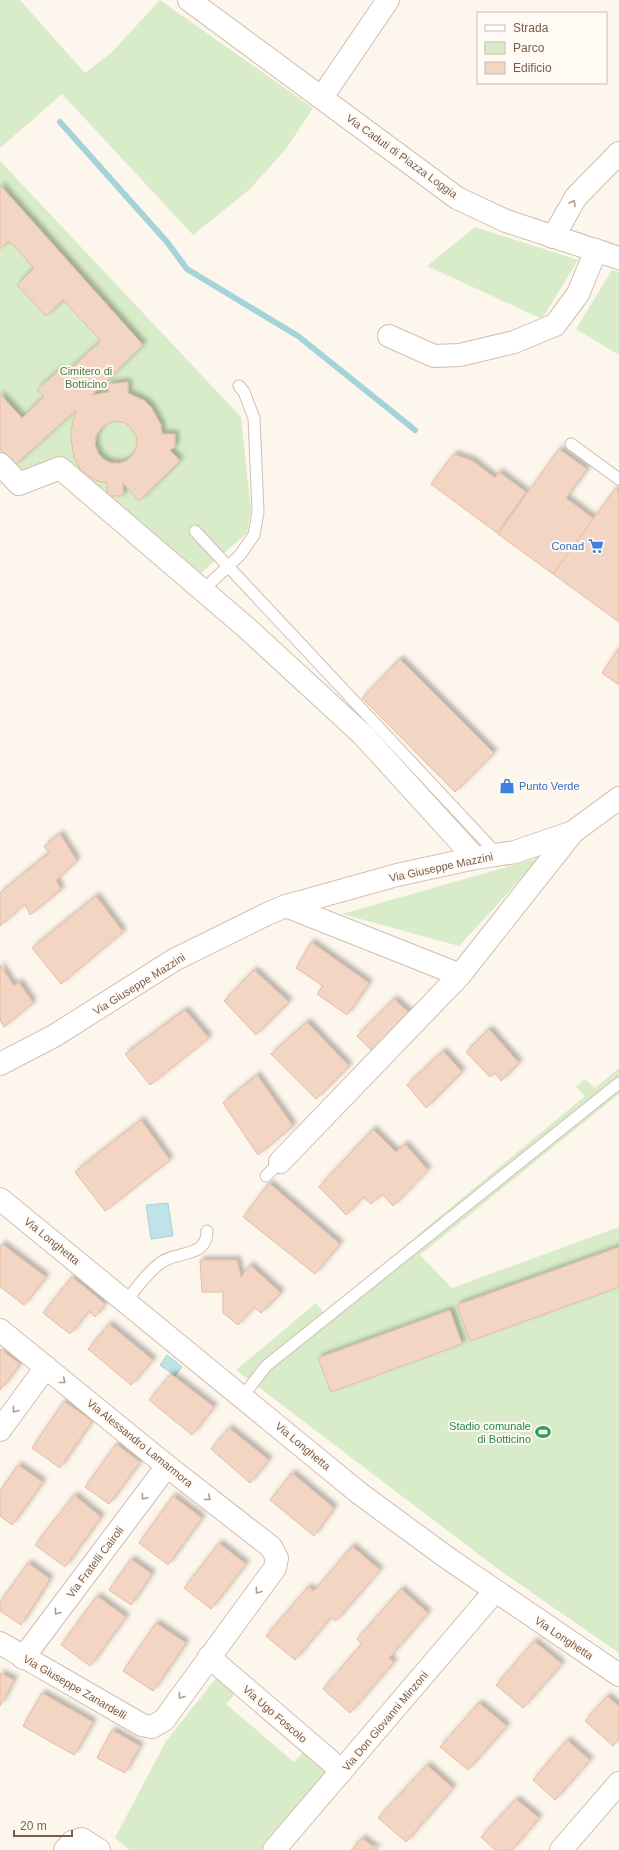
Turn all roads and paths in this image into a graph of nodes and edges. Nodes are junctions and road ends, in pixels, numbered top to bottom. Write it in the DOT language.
graph roads {
  1 [pos="189,0"];
  2 [pos="388,0"];
  3 [pos="322,97"];
  4 [pos="619,153"];
  5 [pos="553,237"];
  6 [pos="596,250"];
  7 [pos="619,258"];
  8 [pos="389,336"];
  9 [pos="239,386"];
  10 [pos="571,444"];
  11 [pos="0,464"];
  12 [pos="619,479"];
  13 [pos="194,531"];
  14 [pos="228,567"];
  15 [pos="203,590"];
  16 [pos="619,798"];
  17 [pos="573,832"];
  18 [pos="498,855"];
  19 [pos="475,858"];
  20 [pos="286,906"];
  21 [pos="460,975"];
  22 [pos="5,1058"];
  23 [pos="619,1083"];
  24 [pos="273,1169"];
  25 [pos="0,1199"];
  26 [pos="207,1231"];
  27 [pos="126,1301"];
  28 [pos="0,1330"];
  29 [pos="46,1367"];
  30 [pos="243,1396"];
  31 [pos="0,1430"];
  32 [pos="167,1466"];
  33 [pos="495,1591"];
  34 [pos="0,1643"];
  35 [pos="209,1657"];
  36 [pos="23,1658"];
  37 [pos="619,1675"];
  38 [pos="342,1771"];
  39 [pos="619,1783"];
  40 [pos="68,1846"];
  41 [pos="99,1850"];
  42 [pos="274,1850"];
  43 [pos="561,1850"];
  1 -- 3 [label="street, Via Caduti di Piazza Loggia"];
  2 -- 3 [label="street"];
  3 -- 5 [label="street, Via Caduti di Piazza Loggia"];
  5 -- 4 [label="street, one-way"];
  5 -- 6 [label="street, Via Caduti di Piazza Loggia"];
  6 -- 7 [label="street, Via Caduti di Piazza Loggia"];
  6 -- 8 [label="street"];
  9 -- 14 [label="lane"];
  10 -- 12 [label="lane"];
  11 -- 15 [label="street"];
  13 -- 14 [label="lane"];
  14 -- 15 [label="lane"];
  14 -- 18 [label="lane"];
  15 -- 19 [label="street"];
  16 -- 17 [label="street, Via Giuseppe Mazzini"];
  17 -- 18 [label="street, Via Giuseppe Mazzini"];
  17 -- 21 [label="street, Via Giuseppe Mazzini"];
  18 -- 19 [label="street, Via Giuseppe Mazzini"];
  19 -- 20 [label="street, Via Giuseppe Mazzini"];
  20 -- 21 [label="street"];
  20 -- 22 [label="street, Via Giuseppe Mazzini"];
  21 -- 24 [label="street, Via Giuseppe Mazzini"];
  23 -- 30 [label="lane"];
  25 -- 27 [label="street, Via Longhetta"];
  26 -- 27 [label="lane"];
  27 -- 30 [label="street, Via Longhetta"];
  28 -- 29 [label="street, Via Alessandro Lamarmora"];
  29 -- 31 [label="street, one-way"];
  29 -- 32 [label="street, Via Alessandro Lamarmora, one-way"];
  30 -- 33 [label="street, Via Longhetta"];
  32 -- 35 [label="street, Via Alessandro Lamarmora, one-way"];
  32 -- 36 [label="street, Via Fratelli Cairoli, one-way"];
  33 -- 37 [label="street, Via Longhetta"];
  33 -- 38 [label="street, Via Don Giovanni Minzoni"];
  34 -- 36 [label="street, Via Giuseppe Zanardelli"];
  35 -- 36 [label="street, Via Giuseppe Zanardelli, one-way"];
  35 -- 38 [label="street, Via Ugo Foscolo"];
  38 -- 42 [label="street, Via Don Giovanni Minzoni"];
  39 -- 43 [label="street"];
  40 -- 41 [label="street"];
}
